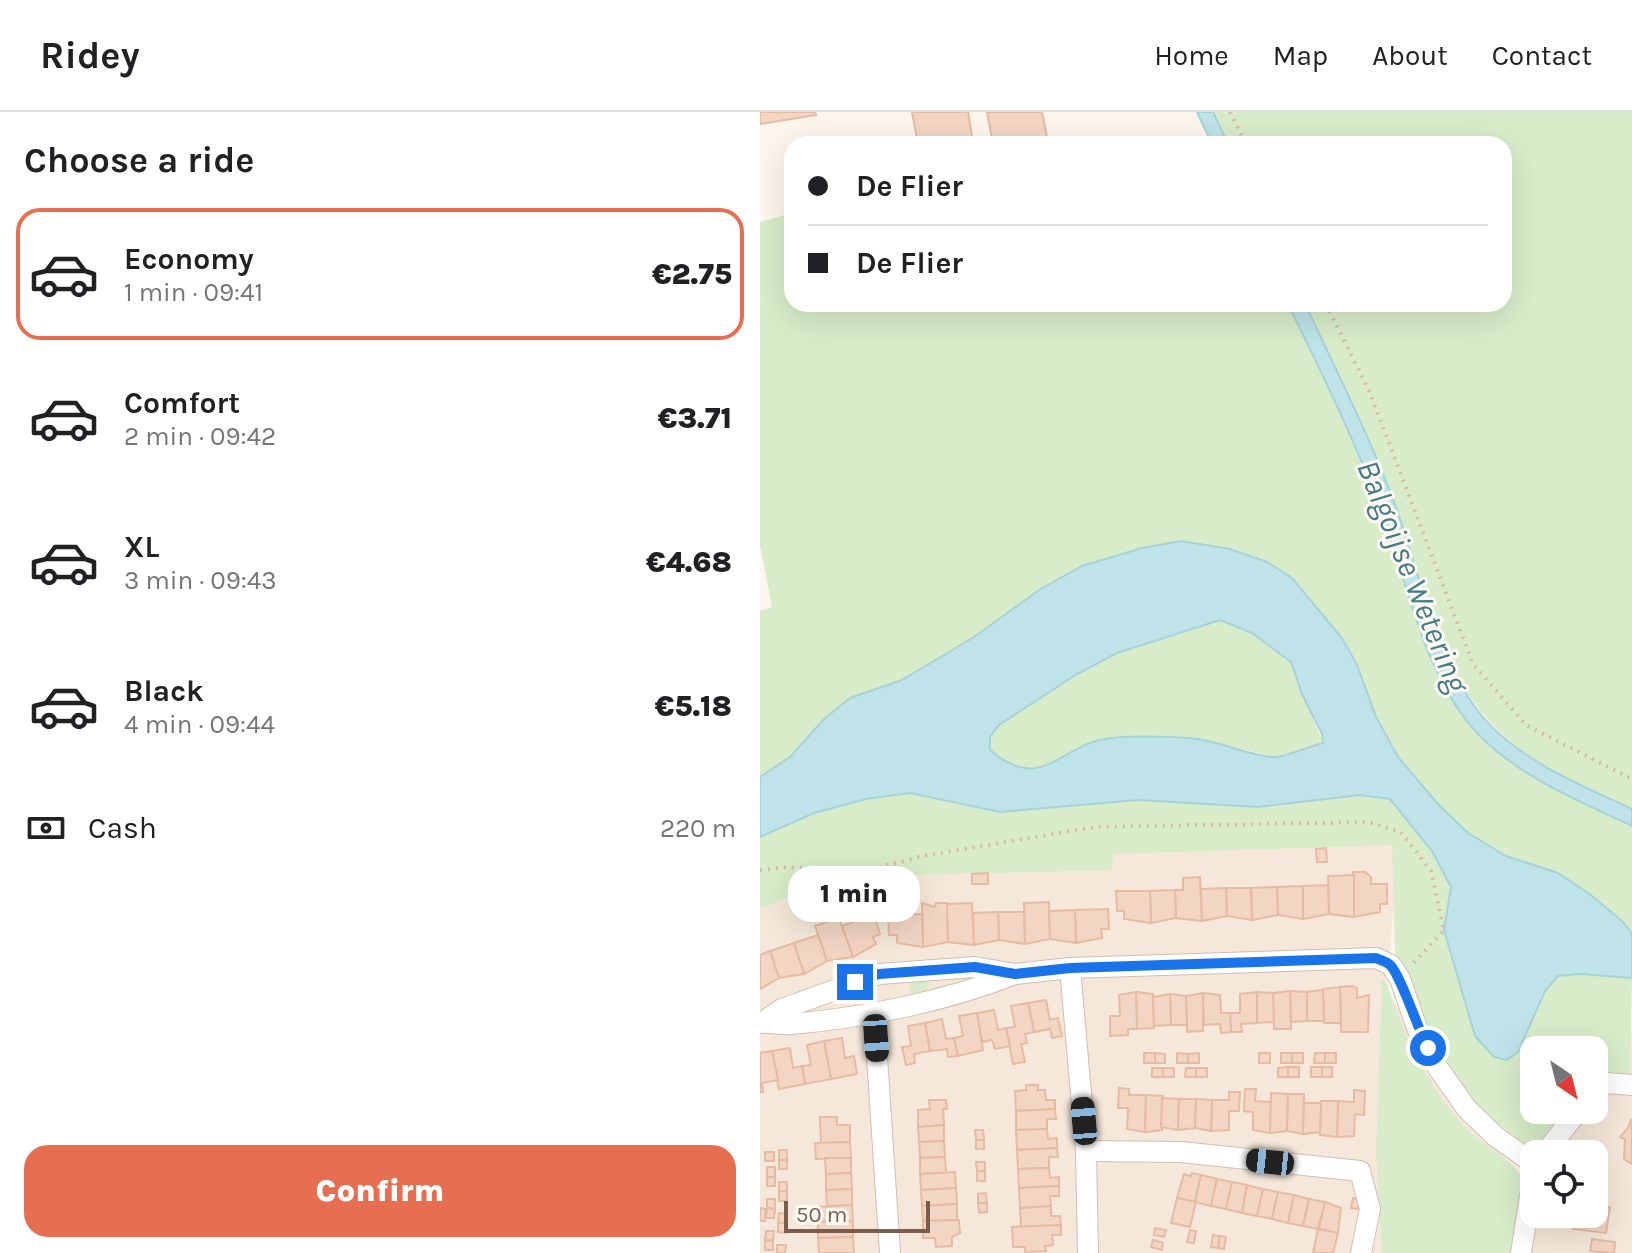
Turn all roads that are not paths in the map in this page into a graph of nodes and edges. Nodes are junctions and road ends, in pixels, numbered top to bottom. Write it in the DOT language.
graph roads {
  1 [pos="1070,968"];
  2 [pos="1015,974"];
  3 [pos="874,1012"];
  4 [pos="762,1023"];
  5 [pos="1608,1083"];
  6 [pos="1632,1085"];
  7 [pos="1568,1124"];
  8 [pos="1555,1140"];
  9 [pos="1086,1151"];
  10 [pos="1520,1154"];
  11 [pos="1525,1228"];
  12 [pos="890,1253"];
  13 [pos="1088,1253"];
  14 [pos="1361,1253"];
  15 [pos="1521,1253"];
  1 -- 2 [label="street"];
  1 -- 9 [label="street"];
  1 -- 10 [label="street"];
  2 -- 3 [label="street"];
  2 -- 4 [label="street"];
  3 -- 4 [label="street"];
  3 -- 12 [label="street"];
  5 -- 6 [label="street"];
  7 -- 8 [label="street"];
  9 -- 13 [label="street"];
  9 -- 14 [label="street"];
  11 -- 15 [label="street"];
}
